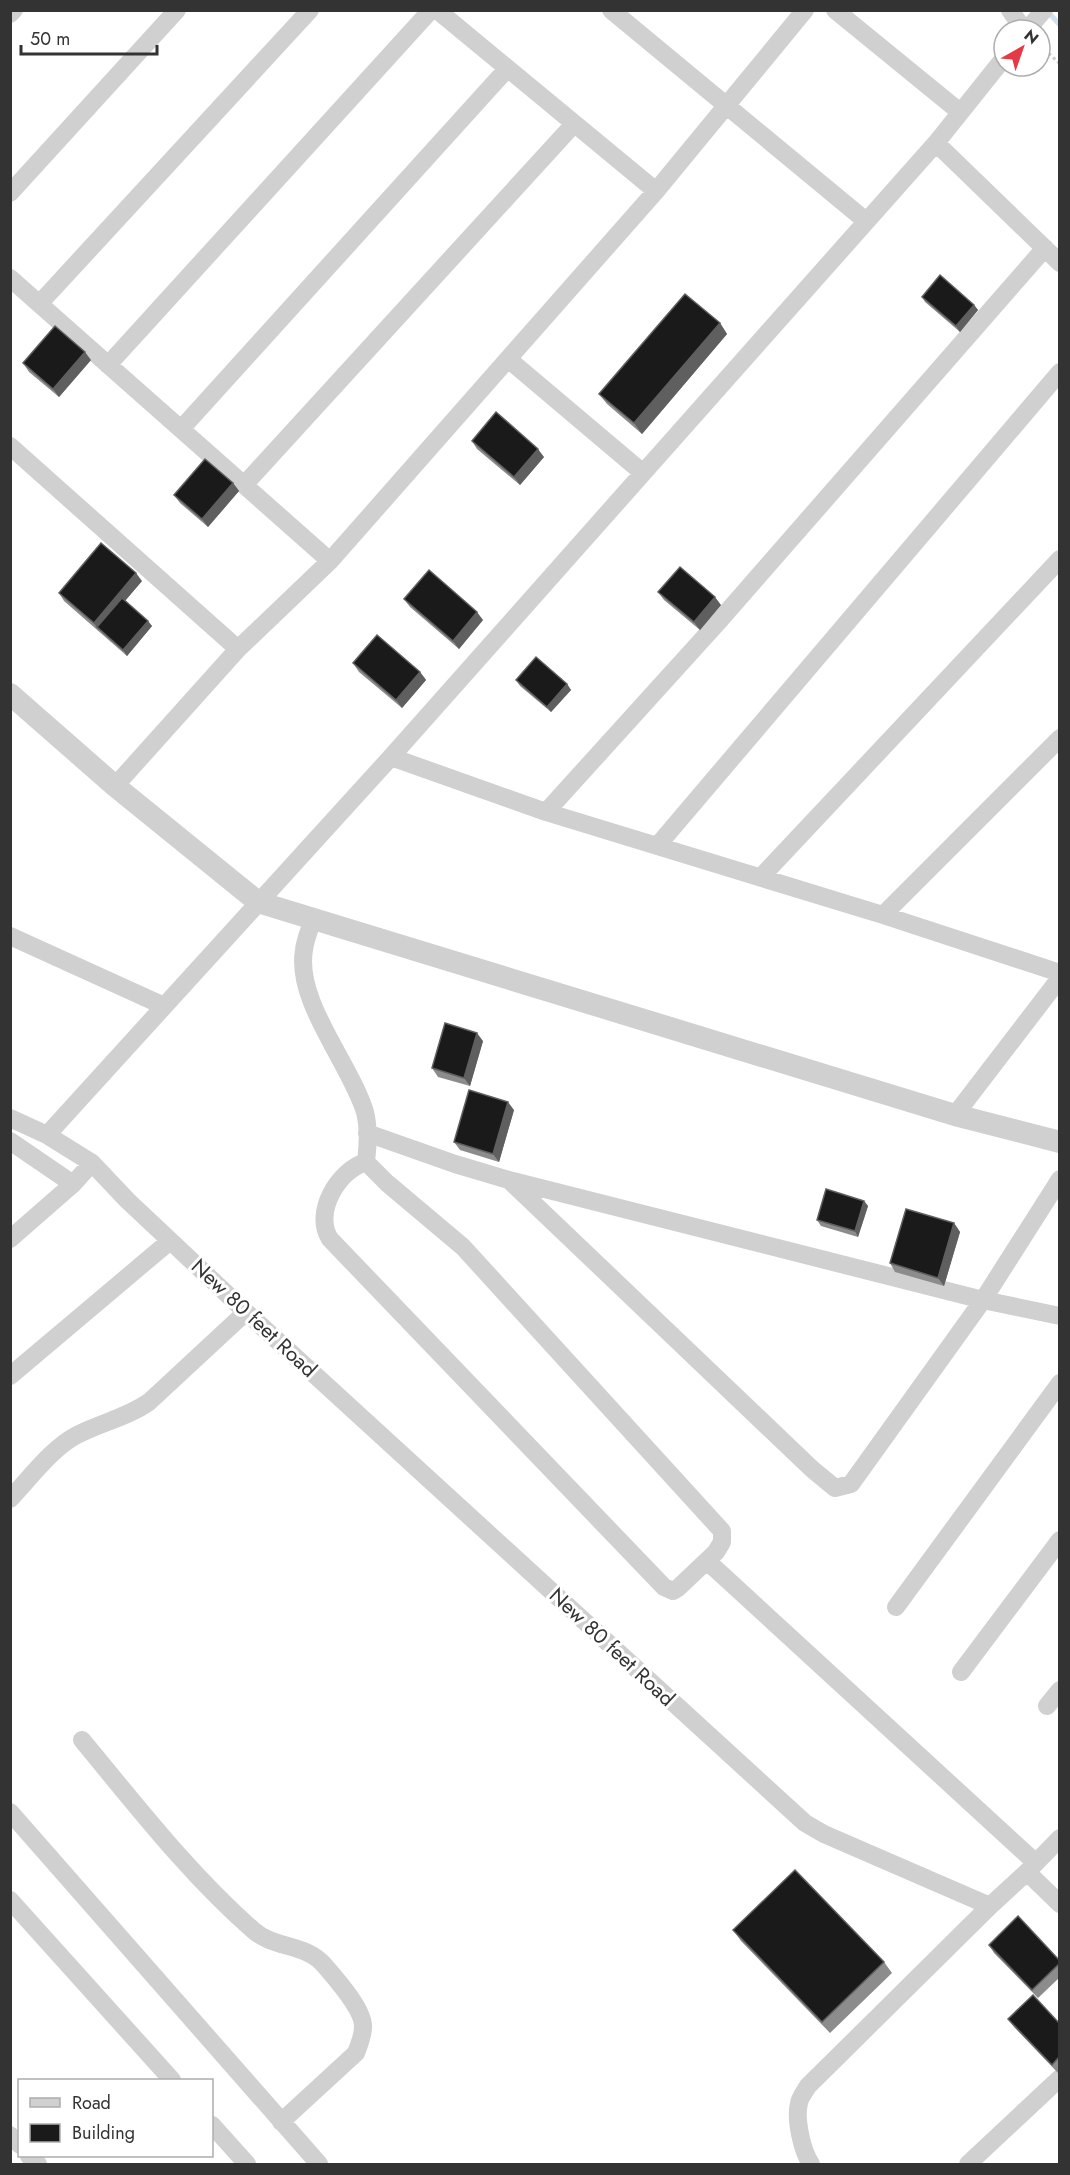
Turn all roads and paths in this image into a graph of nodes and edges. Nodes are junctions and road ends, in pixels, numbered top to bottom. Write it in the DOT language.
graph roads {
  1 [pos="14,10"];
  2 [pos="177,10"];
  3 [pos="310,10"];
  4 [pos="431,10"];
  5 [pos="437,10"];
  6 [pos="611,10"];
  7 [pos="805,10"];
  8 [pos="835,10"];
  9 [pos="10,14"];
  10 [pos="507,69"];
  11 [pos="992,73"];
  12 [pos="725,105"];
  13 [pos="960,112"];
  14 [pos="574,124"];
  15 [pos="936,143"];
  16 [pos="656,191"];
  17 [pos="10,193"];
  18 [pos="866,220"];
  19 [pos="1045,248"];
  20 [pos="1059,263"];
  21 [pos="10,278"];
  22 [pos="40,303"];
  23 [pos="508,358"];
  24 [pos="108,364"];
  25 [pos="1059,372"];
  26 [pos="181,429"];
  27 [pos="10,446"];
  28 [pos="643,473"];
  29 [pos="244,485"];
  30 [pos="1059,559"];
  31 [pos="330,561"];
  32 [pos="238,649"];
  33 [pos="10,694"];
  34 [pos="1059,738"];
  35 [pos="391,757"];
  36 [pos="115,786"];
  37 [pos="546,812"];
  38 [pos="658,845"];
  39 [pos="761,877"];
  40 [pos="258,902"];
  41 [pos="883,915"];
  42 [pos="314,919"];
  43 [pos="10,936"];
  44 [pos="1059,976"];
  45 [pos="164,1006"];
  46 [pos="955,1115"];
  47 [pos="10,1118"];
  48 [pos="367,1133"];
  49 [pos="47,1135"];
  50 [pos="10,1141"];
  51 [pos="1059,1142"];
  52 [pos="366,1162"];
  53 [pos="92,1163"];
  54 [pos="1059,1179"];
  55 [pos="509,1180"];
  56 [pos="73,1184"];
  57 [pos="10,1239"];
  58 [pos="170,1241"];
  59 [pos="983,1300"];
  60 [pos="246,1312"];
  61 [pos="1059,1316"];
  62 [pos="10,1376"];
  63 [pos="1059,1383"];
  64 [pos="10,1499"];
  65 [pos="1059,1540"];
  66 [pos="707,1561"];
  67 [pos="896,1607"];
  68 [pos="961,1672"];
  69 [pos="1059,1690"];
  70 [pos="1047,1706"];
  71 [pos="81,1740"];
  72 [pos="10,1812"];
  73 [pos="1059,1838"];
  74 [pos="1032,1868"];
  75 [pos="10,1900"];
  76 [pos="1059,1904"];
  77 [pos="990,1906"];
  78 [pos="1059,2078"];
  79 [pos="171,2079"];
  80 [pos="281,2122"];
  81 [pos="213,2126"];
  82 [pos="247,2164"];
  83 [pos="319,2164"];
  84 [pos="811,2164"];
  85 [pos="969,2164"];
  1 -- 9 [label="street"];
  2 -- 17 [label="street"];
  3 -- 22 [label="street"];
  4 -- 24 [label="street"];
  5 -- 10 [label="street"];
  6 -- 12 [label="street"];
  7 -- 12 [label="street"];
  8 -- 13 [label="street"];
  10 -- 14 [label="street"];
  10 -- 26 [label="street"];
  11 -- 13 [label="street"];
  12 -- 16 [label="street"];
  12 -- 18 [label="street"];
  13 -- 15 [label="street"];
  14 -- 16 [label="street"];
  14 -- 29 [label="street"];
  15 -- 18 [label="street"];
  15 -- 19 [label="street"];
  16 -- 23 [label="street"];
  18 -- 28 [label="street"];
  19 -- 20 [label="street"];
  19 -- 37 [label="street"];
  21 -- 22 [label="street"];
  22 -- 24 [label="street"];
  23 -- 28 [label="street"];
  23 -- 31 [label="street"];
  24 -- 26 [label="street"];
  25 -- 38 [label="street"];
  26 -- 29 [label="street"];
  27 -- 32 [label="street"];
  28 -- 35 [label="street"];
  29 -- 31 [label="street"];
  30 -- 39 [label="street"];
  31 -- 32 [label="street"];
  32 -- 36 [label="street"];
  33 -- 36 [label="street"];
  34 -- 41 [label="street"];
  35 -- 37 [label="street"];
  35 -- 40 [label="street"];
  36 -- 40 [label="street"];
  37 -- 38 [label="street"];
  38 -- 39 [label="street"];
  39 -- 41 [label="street"];
  40 -- 42 [label="street"];
  40 -- 45 [label="street"];
  41 -- 44 [label="street"];
  42 -- 46 [label="street"];
  42 -- 48 [label="street"];
  43 -- 45 [label="street"];
  44 -- 46 [label="street"];
  45 -- 49 [label="street"];
  46 -- 51 [label="street"];
  47 -- 49 [label="street, New 80 feet Road"];
  48 -- 52 [label="street"];
  48 -- 55 [label="street"];
  49 -- 53 [label="street, New 80 feet Road"];
  50 -- 56 [label="street"];
  52 -- 66 [label="street"];
  52 -- 66 [label="street"];
  53 -- 56 [label="street"];
  53 -- 58 [label="street, New 80 feet Road"];
  54 -- 59 [label="street"];
  55 -- 59 [label="street"];
  55 -- 59 [label="street"];
  56 -- 57 [label="street"];
  58 -- 60 [label="street, New 80 feet Road"];
  58 -- 62 [label="street"];
  59 -- 61 [label="street"];
  60 -- 64 [label="street"];
  60 -- 77 [label="street, New 80 feet Road"];
  63 -- 67 [label="street"];
  65 -- 68 [label="street"];
  66 -- 74 [label="street"];
  69 -- 70 [label="street"];
  71 -- 80 [label="street"];
  72 -- 80 [label="street"];
  73 -- 74 [label="street"];
  74 -- 76 [label="street"];
  74 -- 77 [label="street"];
  75 -- 79 [label="street"];
  77 -- 84 [label="street"];
  78 -- 85 [label="street"];
  80 -- 83 [label="street"];
  81 -- 82 [label="street"];
}
